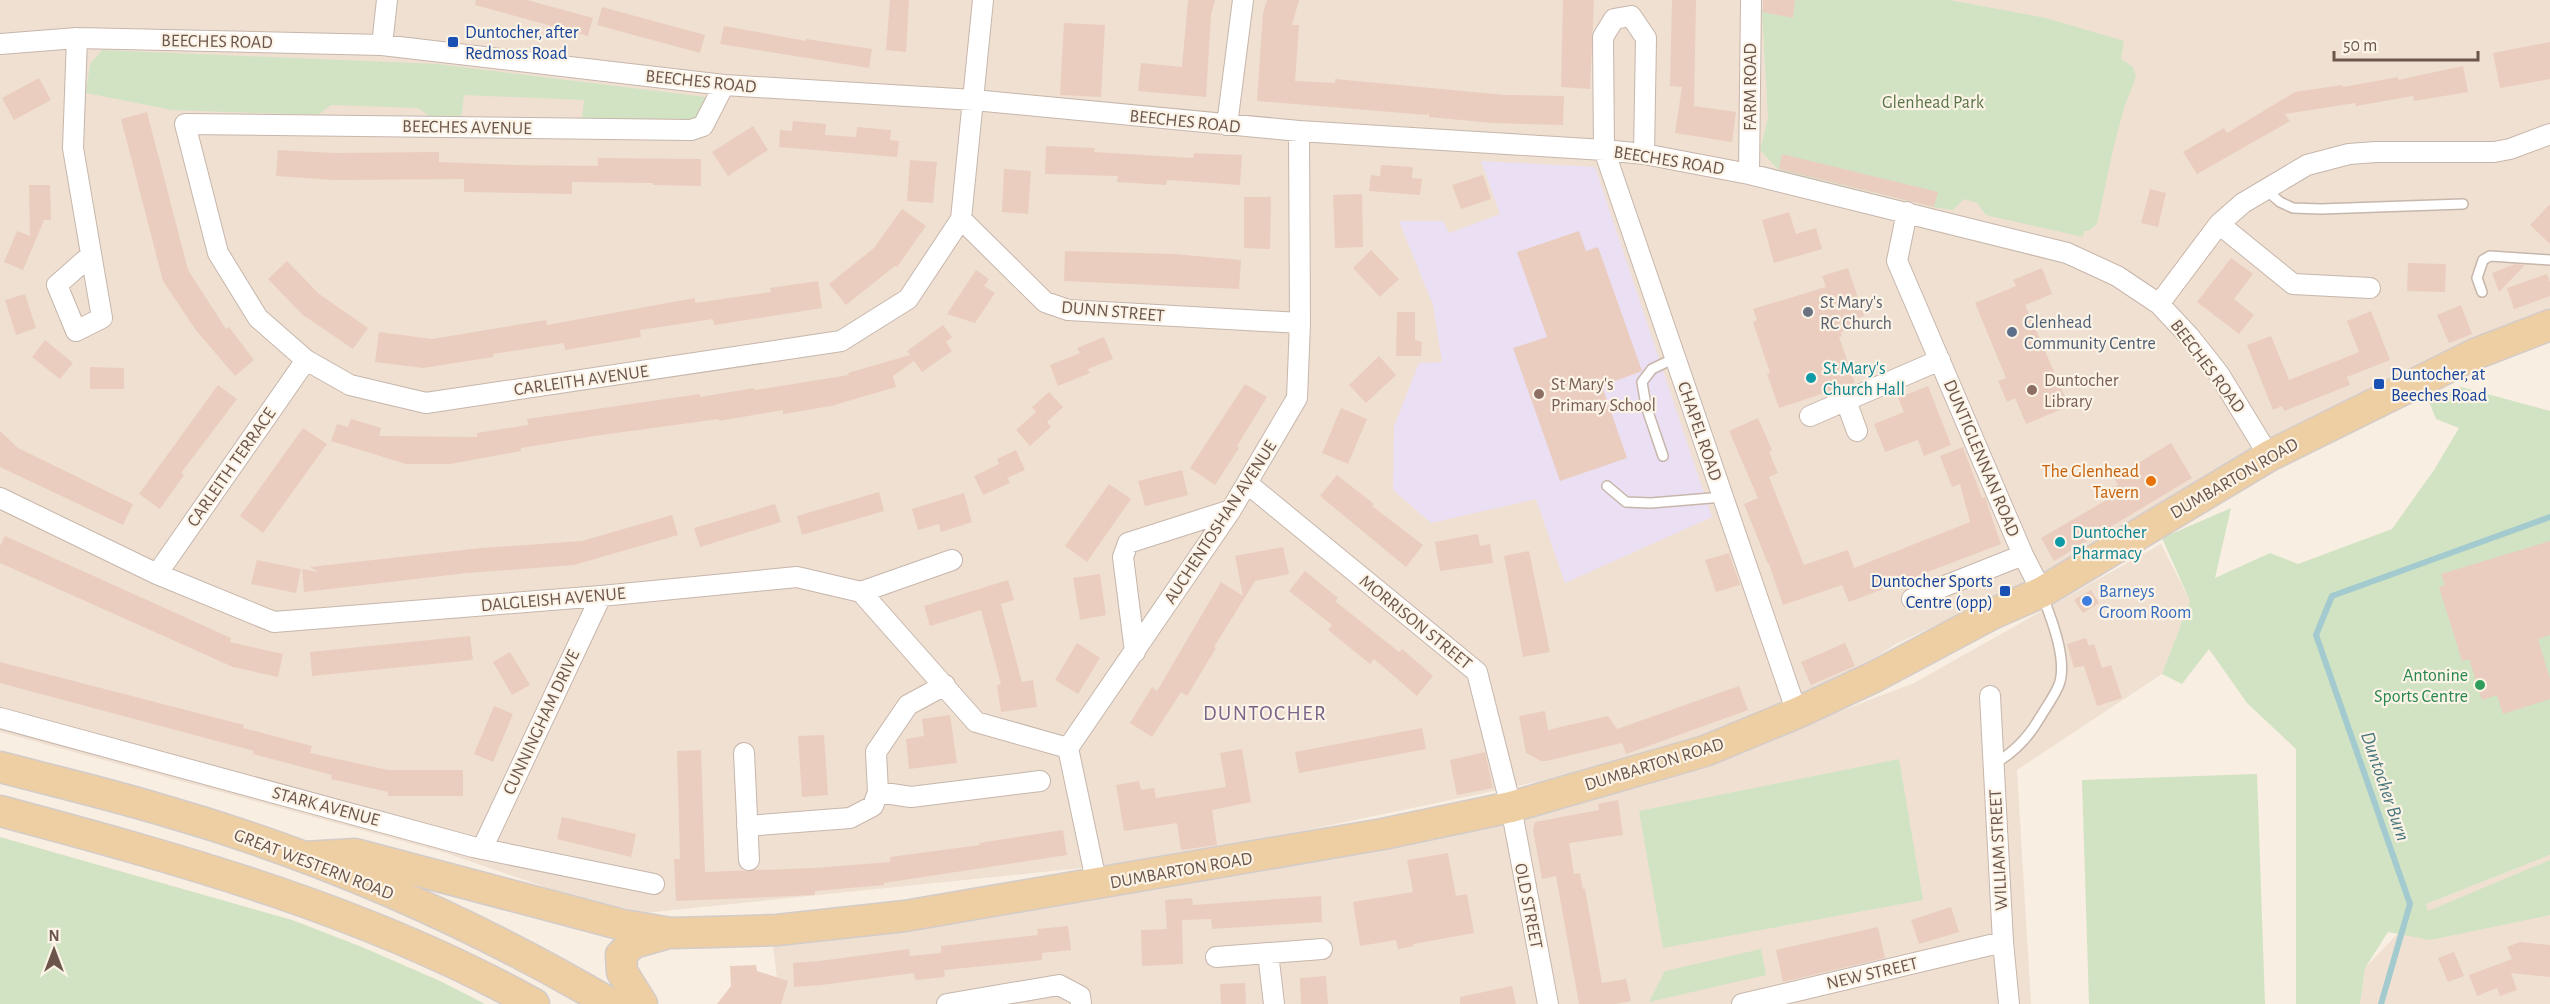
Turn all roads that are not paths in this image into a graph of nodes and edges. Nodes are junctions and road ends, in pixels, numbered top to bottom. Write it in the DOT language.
graph roads {
  1 [pos="387,0"];
  2 [pos="983,0"];
  3 [pos="1243,0"];
  4 [pos="1751,0"];
  5 [pos="77,38"];
  6 [pos="0,44"];
  7 [pos="382,45"];
  8 [pos="724,85"];
  9 [pos="974,100"];
  10 [pos="185,124"];
  11 [pos="1227,125"];
  12 [pos="1299,131"];
  13 [pos="2550,134"];
  14 [pos="1604,150"];
  15 [pos="1644,154"];
  16 [pos="1749,174"];
  17 [pos="2265,189"];
  18 [pos="2463,204"];
  19 [pos="1907,212"];
  20 [pos="961,219"];
  21 [pos="2219,224"];
  22 [pos="91,255"];
  23 [pos="2550,260"];
  24 [pos="2370,288"];
  25 [pos="2482,292"];
  26 [pos="2159,304"];
  27 [pos="1300,323"];
  28 [pos="2550,325"];
  29 [pos="1675,358"];
  30 [pos="306,360"];
  31 [pos="1940,360"];
  32 [pos="1845,401"];
  33 [pos="1810,416"];
  34 [pos="1857,430"];
  35 [pos="1664,456"];
  36 [pos="2270,456"];
  37 [pos="1248,484"];
  38 [pos="1607,486"];
  39 [pos="1723,497"];
  40 [pos="0,498"];
  41 [pos="1231,510"];
  42 [pos="2023,555"];
  43 [pos="952,560"];
  44 [pos="157,574"];
  45 [pos="861,592"];
  46 [pos="2042,592"];
  47 [pos="601,596"];
  48 [pos="1912,599"];
  49 [pos="1135,652"];
  50 [pos="945,685"];
  51 [pos="1990,696"];
  52 [pos="1797,713"];
  53 [pos="0,718"];
  54 [pos="1068,748"];
  55 [pos="744,753"];
  56 [pos="1994,764"];
  57 [pos="0,767"];
  58 [pos="1040,781"];
  59 [pos="878,792"];
  60 [pos="1511,807"];
  61 [pos="0,811"];
  62 [pos="747,826"];
  63 [pos="482,849"];
  64 [pos="305,857"];
  65 [pos="749,860"];
  66 [pos="654,884"];
  67 [pos="1097,885"];
  68 [pos="671,933"];
  69 [pos="2003,942"];
  70 [pos="1322,949"];
  71 [pos="1268,953"];
  72 [pos="1216,957"];
  73 [pos="983,1001"];
  74 [pos="534,1004"];
  75 [pos="611,1004"];
  76 [pos="642,1004"];
  77 [pos="947,1004"];
  78 [pos="1081,1004"];
  79 [pos="1274,1004"];
  80 [pos="1548,1004"];
  81 [pos="1742,1004"];
  82 [pos="2009,1004"];
  1 -- 7 [label="street"];
  2 -- 9 [label="street, CARLEITH AVENUE"];
  3 -- 11 [label="street"];
  4 -- 16 [label="street, FARM ROAD"];
  5 -- 6 [label="street, BEECHES ROAD"];
  5 -- 7 [label="street, BEECHES ROAD"];
  5 -- 22 [label="street"];
  7 -- 8 [label="street, BEECHES ROAD"];
  8 -- 9 [label="street, BEECHES ROAD"];
  8 -- 10 [label="street, BEECHES AVENUE"];
  9 -- 11 [label="street, BEECHES ROAD"];
  9 -- 20 [label="street, CARLEITH AVENUE"];
  10 -- 30 [label="street, CARLEITH AVENUE"];
  11 -- 12 [label="street, BEECHES ROAD"];
  12 -- 14 [label="street, BEECHES ROAD"];
  12 -- 27 [label="street, AUCHENTOSHAN AVENUE"];
  13 -- 17 [label="street"];
  14 -- 15 [label="street, BEECHES ROAD"];
  14 -- 15 [label="street, CHAPEL ROAD"];
  14 -- 29 [label="street, CHAPEL ROAD"];
  15 -- 16 [label="street, BEECHES ROAD"];
  16 -- 19 [label="street, BEECHES ROAD"];
  17 -- 18 [label="lane"];
  17 -- 21 [label="street"];
  19 -- 26 [label="street, BEECHES ROAD"];
  19 -- 31 [label="street, DUNTIGLENNAN ROAD"];
  20 -- 27 [label="street, DUNN STREET"];
  20 -- 30 [label="street, CARLEITH AVENUE"];
  21 -- 24 [label="street"];
  21 -- 26 [label="street"];
  23 -- 25 [label="lane"];
  26 -- 36 [label="street, BEECHES ROAD"];
  27 -- 37 [label="street, AUCHENTOSHAN AVENUE"];
  28 -- 36 [label="main road, DUMBARTON ROAD"];
  29 -- 35 [label="lane"];
  29 -- 39 [label="street, CHAPEL ROAD"];
  30 -- 44 [label="street, CARLEITH TERRACE"];
  31 -- 32 [label="street, DUNTIGLENNAN ROAD"];
  31 -- 42 [label="street, DUNTIGLENNAN ROAD"];
  32 -- 33 [label="street, DUNTIGLENNAN ROAD"];
  32 -- 34 [label="street"];
  36 -- 46 [label="main road, DUMBARTON ROAD"];
  37 -- 41 [label="street, AUCHENTOSHAN AVENUE"];
  37 -- 60 [label="street, MORRISON STREET"];
  38 -- 39 [label="lane"];
  39 -- 52 [label="street, CHAPEL ROAD"];
  40 -- 44 [label="street, DALGLEISH AVENUE"];
  41 -- 49 [label="street, AUCHENTOSHAN AVENUE"];
  41 -- 49 [label="street"];
  42 -- 46 [label="street, DUNTIGLENNAN ROAD"];
  42 -- 48 [label="street, DUNTIGLENNAN ROAD"];
  43 -- 45 [label="street"];
  44 -- 47 [label="street, DALGLEISH AVENUE"];
  45 -- 47 [label="street, DALGLEISH AVENUE"];
  45 -- 50 [label="street"];
  46 -- 52 [label="main road, DUMBARTON ROAD"];
  46 -- 56 [label="lane"];
  47 -- 63 [label="street, CUNNINGHAM DRIVE"];
  49 -- 54 [label="street, AUCHENTOSHAN AVENUE"];
  50 -- 54 [label="street"];
  50 -- 59 [label="street"];
  51 -- 56 [label="street, WILLIAM STREET"];
  52 -- 60 [label="main road, DUMBARTON ROAD"];
  53 -- 63 [label="street, STARK AVENUE"];
  54 -- 67 [label="street"];
  55 -- 62 [label="street"];
  56 -- 69 [label="street, WILLIAM STREET"];
  57 -- 64 [label="main road, GREAT WESTERN ROAD"];
  58 -- 59 [label="street"];
  59 -- 62 [label="street"];
  60 -- 67 [label="main road, DUMBARTON ROAD"];
  60 -- 80 [label="street, OLD STREET"];
  61 -- 74 [label="main road, GREAT WESTERN ROAD"];
  62 -- 65 [label="street"];
  63 -- 66 [label="street, STARK AVENUE"];
  64 -- 68 [label="main road"];
  64 -- 75 [label="main road, GREAT WESTERN ROAD"];
  67 -- 68 [label="main road, DUMBARTON ROAD"];
  68 -- 76 [label="main road"];
  69 -- 81 [label="street, NEW STREET"];
  69 -- 82 [label="street, WILLIAM STREET"];
  70 -- 71 [label="street"];
  71 -- 72 [label="street"];
  71 -- 79 [label="street"];
  73 -- 77 [label="street"];
  73 -- 78 [label="street"];
}
